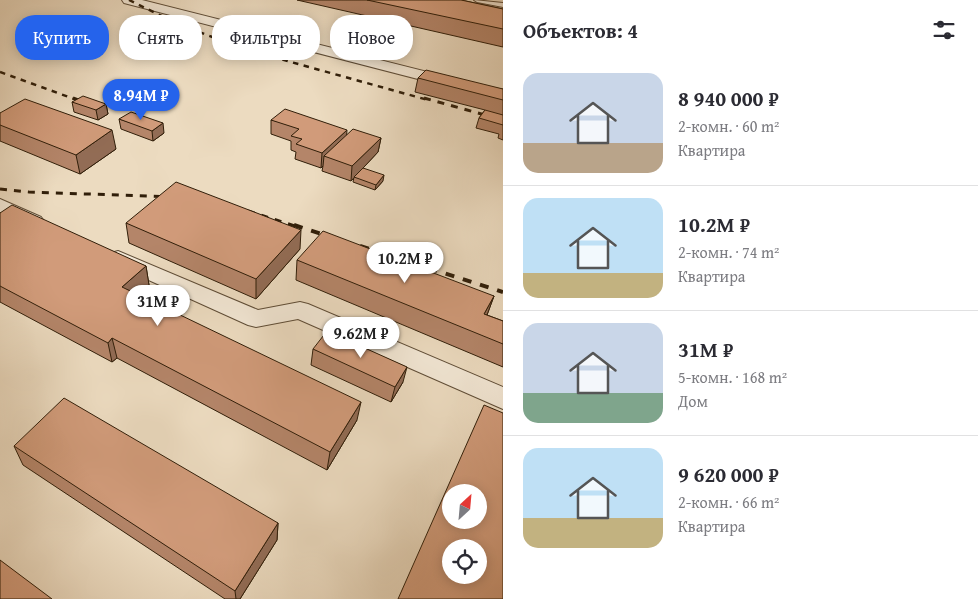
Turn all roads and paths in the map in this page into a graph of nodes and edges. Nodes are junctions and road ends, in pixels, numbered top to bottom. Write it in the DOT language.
graph roads {
  1 [pos="128,0"];
  2 [pos="477,0"];
  3 [pos="503,6"];
  4 [pos="503,96"];
  5 [pos="0,205"];
  6 [pos="55,230"];
  7 [pos="100,250"];
  8 [pos="503,398"];
  1 -- 4 [label="street"];
  2 -- 3 [label="lane"];
  5 -- 6 [label="street"];
  7 -- 8 [label="street"];
}
